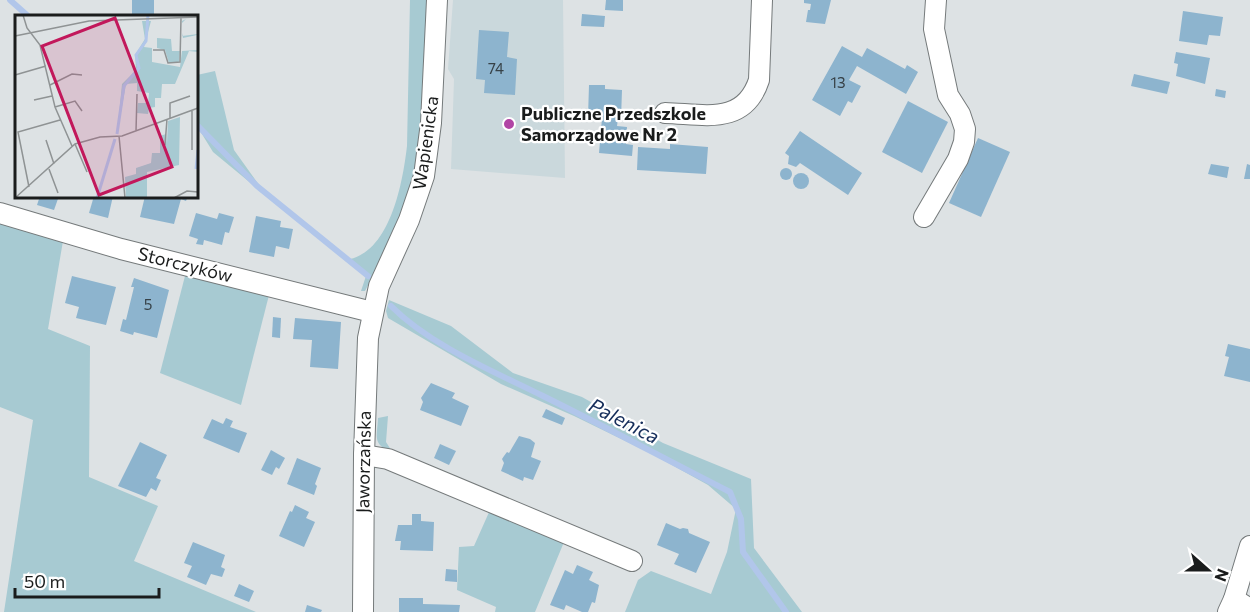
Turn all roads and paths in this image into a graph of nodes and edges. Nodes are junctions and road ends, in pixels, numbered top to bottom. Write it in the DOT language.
graph roads {
  1 [pos="437,0"];
  2 [pos="762,0"];
  3 [pos="936,0"];
  4 [pos="665,113"];
  5 [pos="0,213"];
  6 [pos="924,217"];
  7 [pos="372,312"];
  8 [pos="364,455"];
  9 [pos="1250,546"];
  10 [pos="632,561"];
  11 [pos="1237,607"];
  12 [pos="363,612"];
  1 -- 7 [label="street, Wapienicka"];
  2 -- 4 [label="street"];
  3 -- 6 [label="street"];
  5 -- 7 [label="street, Storczyków"];
  7 -- 8 [label="street, Jaworzańska"];
  8 -- 10 [label="street"];
  8 -- 12 [label="street, Jaworzańska"];
  9 -- 11 [label="street"];
}
